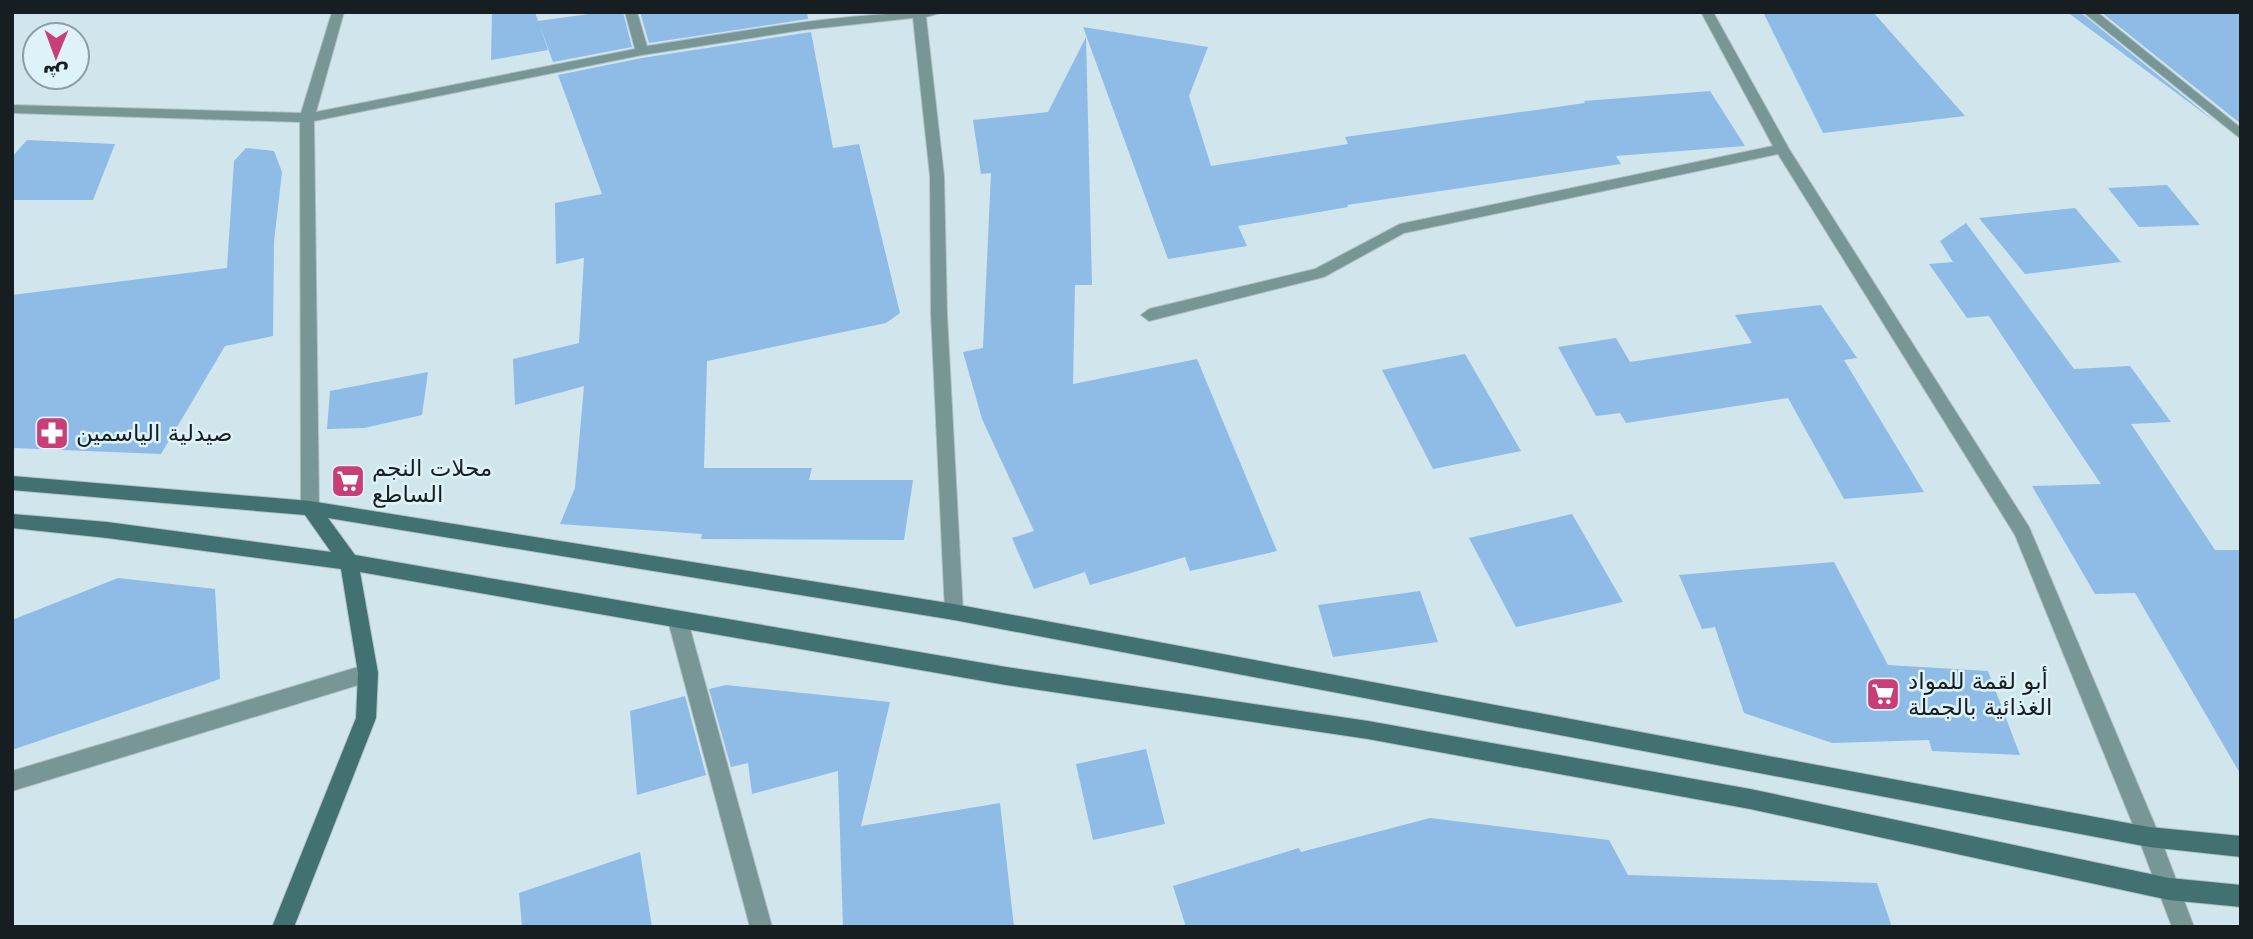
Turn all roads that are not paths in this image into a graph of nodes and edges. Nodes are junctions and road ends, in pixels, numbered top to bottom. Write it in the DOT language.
graph roads {
  1 [pos="338,12"];
  2 [pos="631,12"];
  3 [pos="938,12"];
  4 [pos="1707,12"];
  5 [pos="2089,12"];
  6 [pos="919,14"];
  7 [pos="642,51"];
  8 [pos="12,109"];
  9 [pos="307,118"];
  10 [pos="2241,135"];
  11 [pos="1782,149"];
  12 [pos="1149,315"];
  13 [pos="12,483"];
  14 [pos="310,508"];
  15 [pos="12,521"];
  16 [pos="349,562"];
  17 [pos="954,612"];
  18 [pos="678,621"];
  19 [pos="368,673"];
  20 [pos="12,781"];
  21 [pos="2149,837"];
  22 [pos="2241,846"];
  23 [pos="2169,889"];
  24 [pos="2241,896"];
  25 [pos="283,927"];
  26 [pos="761,927"];
  27 [pos="2183,927"];
  1 -- 9 [label="street"];
  2 -- 7 [label="street"];
  3 -- 6 [label="street"];
  4 -- 11 [label="street"];
  5 -- 10 [label="street"];
  6 -- 7 [label="street"];
  6 -- 17 [label="street"];
  7 -- 9 [label="street"];
  8 -- 9 [label="street"];
  9 -- 14 [label="street"];
  11 -- 12 [label="street"];
  11 -- 21 [label="street"];
  13 -- 14 [label="street"];
  14 -- 16 [label="street"];
  14 -- 17 [label="street"];
  15 -- 16 [label="street"];
  16 -- 18 [label="street"];
  16 -- 19 [label="street"];
  17 -- 21 [label="street"];
  18 -- 23 [label="street"];
  18 -- 26 [label="street"];
  19 -- 20 [label="street"];
  19 -- 25 [label="street"];
  21 -- 22 [label="street"];
  21 -- 23 [label="street"];
  23 -- 24 [label="street"];
  23 -- 27 [label="street"];
}
